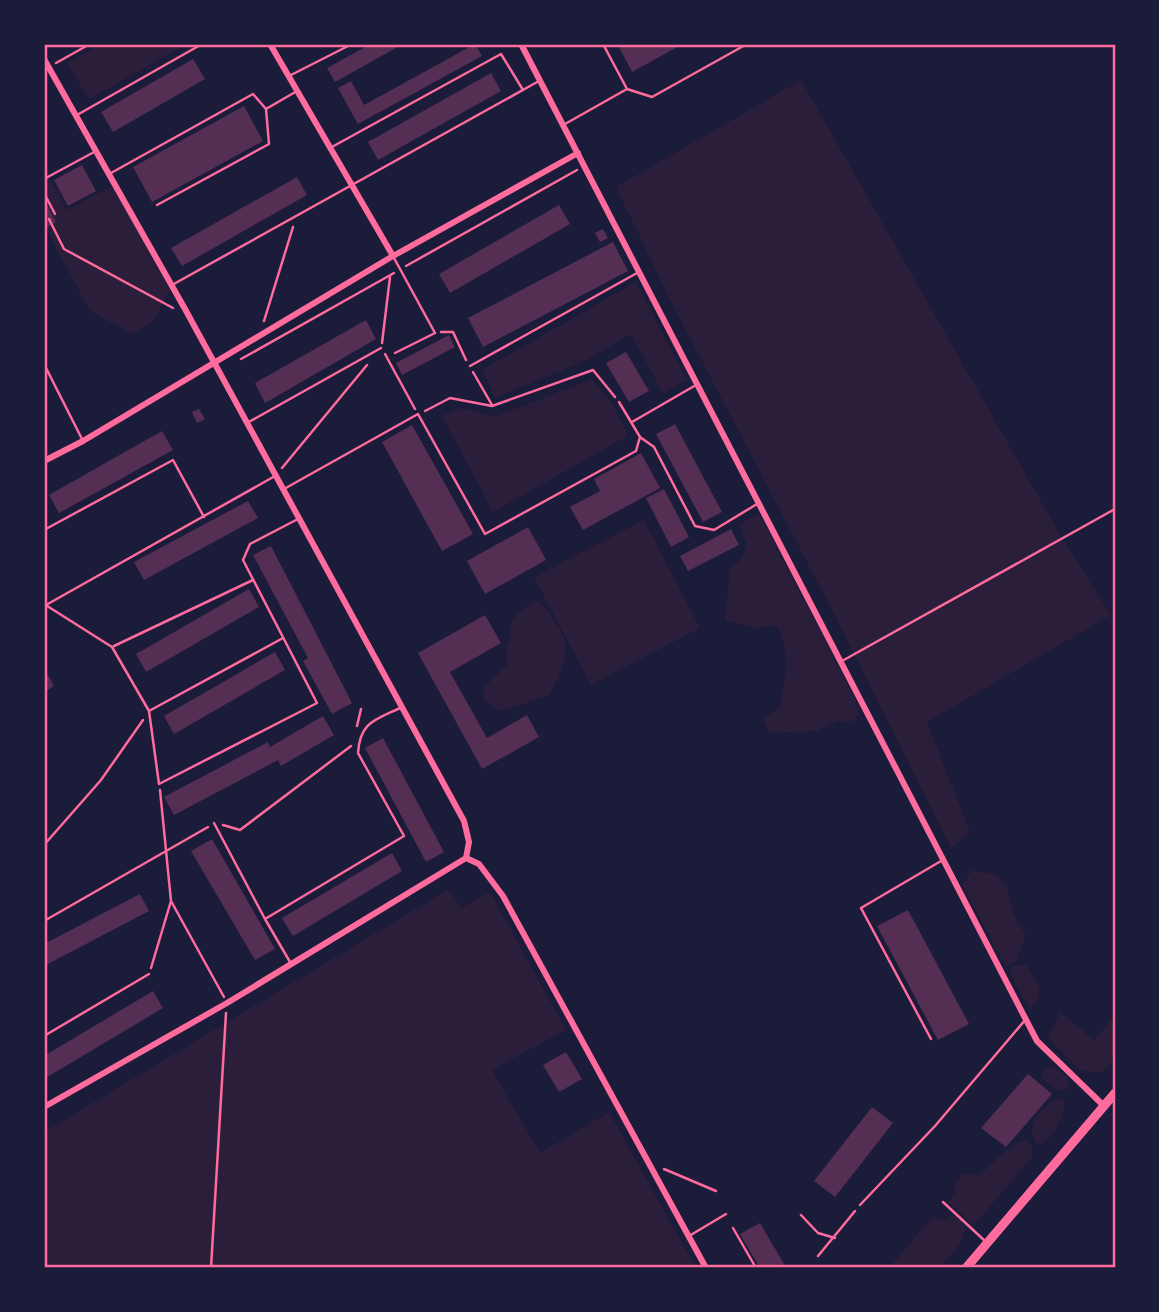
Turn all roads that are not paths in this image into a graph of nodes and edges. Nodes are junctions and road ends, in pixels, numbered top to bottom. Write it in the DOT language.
graph roads {
  1 [pos="202,44"];
  2 [pos="270,44"];
  3 [pos="352,44"];
  4 [pos="521,44"];
  5 [pos="603,44"];
  6 [pos="747,44"];
  7 [pos="44,59"];
  8 [pos="289,76"];
  9 [pos="540,80"];
  10 [pos="627,89"];
  11 [pos="523,90"];
  12 [pos="297,91"];
  13 [pos="266,109"];
  14 [pos="76,116"];
  15 [pos="563,124"];
  16 [pos="330,148"];
  17 [pos="96,151"];
  18 [pos="578,153"];
  19 [pos="109,174"];
  20 [pos="44,180"];
  21 [pos="352,186"];
  22 [pos="44,194"];
  23 [pos="157,205"];
  24 [pos="55,214"];
  25 [pos="393,256"];
  26 [pos="640,271"];
  27 [pos="172,285"];
  28 [pos="381,348"];
  29 [pos="396,354"];
  30 [pos="215,363"];
  31 [pos="44,364"];
  32 [pos="470,366"];
  33 [pos="698,384"];
  34 [pos="620,402"];
  35 [pos="631,422"];
  36 [pos="247,423"];
  37 [pos="640,437"];
  38 [pos="83,441"];
  39 [pos="44,461"];
  40 [pos="275,476"];
  41 [pos="282,489"];
  42 [pos="760,502"];
  43 [pos="1115,509"];
  44 [pos="204,517"];
  45 [pos="298,519"];
  46 [pos="44,530"];
  47 [pos="253,580"];
  48 [pos="44,605"];
  49 [pos="283,638"];
  50 [pos="113,647"];
  51 [pos="842,661"];
  52 [pos="400,708"];
  53 [pos="149,711"];
  54 [pos="214,823"];
  55 [pos="466,858"];
  56 [pos="944,860"];
  57 [pos="265,919"];
  58 [pos="292,965"];
  59 [pos="149,974"];
  60 [pos="1026,1019"];
  61 [pos="44,1036"];
  62 [pos="931,1039"];
  63 [pos="1115,1093"];
  64 [pos="1104,1106"];
  65 [pos="44,1107"];
  66 [pos="943,1202"];
  67 [pos="860,1205"];
  68 [pos="726,1214"];
  69 [pos="688,1236"];
  70 [pos="987,1243"];
  71 [pos="706,1268"];
  72 [pos="966,1268"];
  1 -- 14 [label="lane"];
  2 -- 8 [label="street"];
  3 -- 8 [label="lane"];
  4 -- 9 [label="street"];
  5 -- 10 [label="lane"];
  6 -- 10 [label="lane"];
  7 -- 14 [label="street"];
  8 -- 12 [label="street"];
  9 -- 11 [label="lane"];
  9 -- 15 [label="street"];
  10 -- 15 [label="lane"];
  11 -- 16 [label="lane"];
  11 -- 21 [label="lane"];
  12 -- 13 [label="lane"];
  12 -- 16 [label="street"];
  13 -- 19 [label="lane"];
  13 -- 23 [label="lane"];
  14 -- 17 [label="street"];
  15 -- 18 [label="street"];
  16 -- 21 [label="street"];
  17 -- 19 [label="street"];
  17 -- 20 [label="lane"];
  18 -- 25 [label="street"];
  18 -- 26 [label="street"];
  19 -- 27 [label="street"];
  21 -- 25 [label="street"];
  21 -- 27 [label="lane"];
  22 -- 24 [label="lane"];
  25 -- 29 [label="lane"];
  25 -- 30 [label="street"];
  26 -- 32 [label="lane"];
  26 -- 33 [label="street"];
  27 -- 30 [label="street"];
  28 -- 36 [label="lane"];
  30 -- 36 [label="street"];
  30 -- 38 [label="street"];
  31 -- 38 [label="lane"];
  33 -- 35 [label="lane"];
  33 -- 42 [label="street"];
  34 -- 35 [label="lane"];
  35 -- 37 [label="lane"];
  36 -- 40 [label="street"];
  37 -- 41 [label="lane"];
  37 -- 42 [label="lane"];
  38 -- 39 [label="street"];
  40 -- 41 [label="street"];
  40 -- 44 [label="lane"];
  41 -- 45 [label="street"];
  42 -- 51 [label="street"];
  43 -- 51 [label="lane"];
  44 -- 46 [label="lane"];
  44 -- 48 [label="lane"];
  45 -- 47 [label="lane"];
  45 -- 52 [label="street"];
  47 -- 49 [label="lane"];
  47 -- 50 [label="lane"];
  48 -- 50 [label="lane"];
  49 -- 53 [label="lane"];
  49 -- 53 [label="lane"];
  50 -- 53 [label="lane"];
  51 -- 56 [label="street"];
  52 -- 55 [label="street"];
  52 -- 57 [label="lane"];
  54 -- 57 [label="lane"];
  55 -- 58 [label="street"];
  55 -- 69 [label="street"];
  56 -- 60 [label="street"];
  56 -- 62 [label="lane"];
  57 -- 58 [label="lane"];
  58 -- 65 [label="street"];
  59 -- 61 [label="lane"];
  60 -- 64 [label="street"];
  60 -- 67 [label="lane"];
  63 -- 64 [label="main road"];
  64 -- 70 [label="main road"];
  66 -- 70 [label="lane"];
  68 -- 69 [label="lane"];
  69 -- 71 [label="street"];
  70 -- 72 [label="main road"];
}
